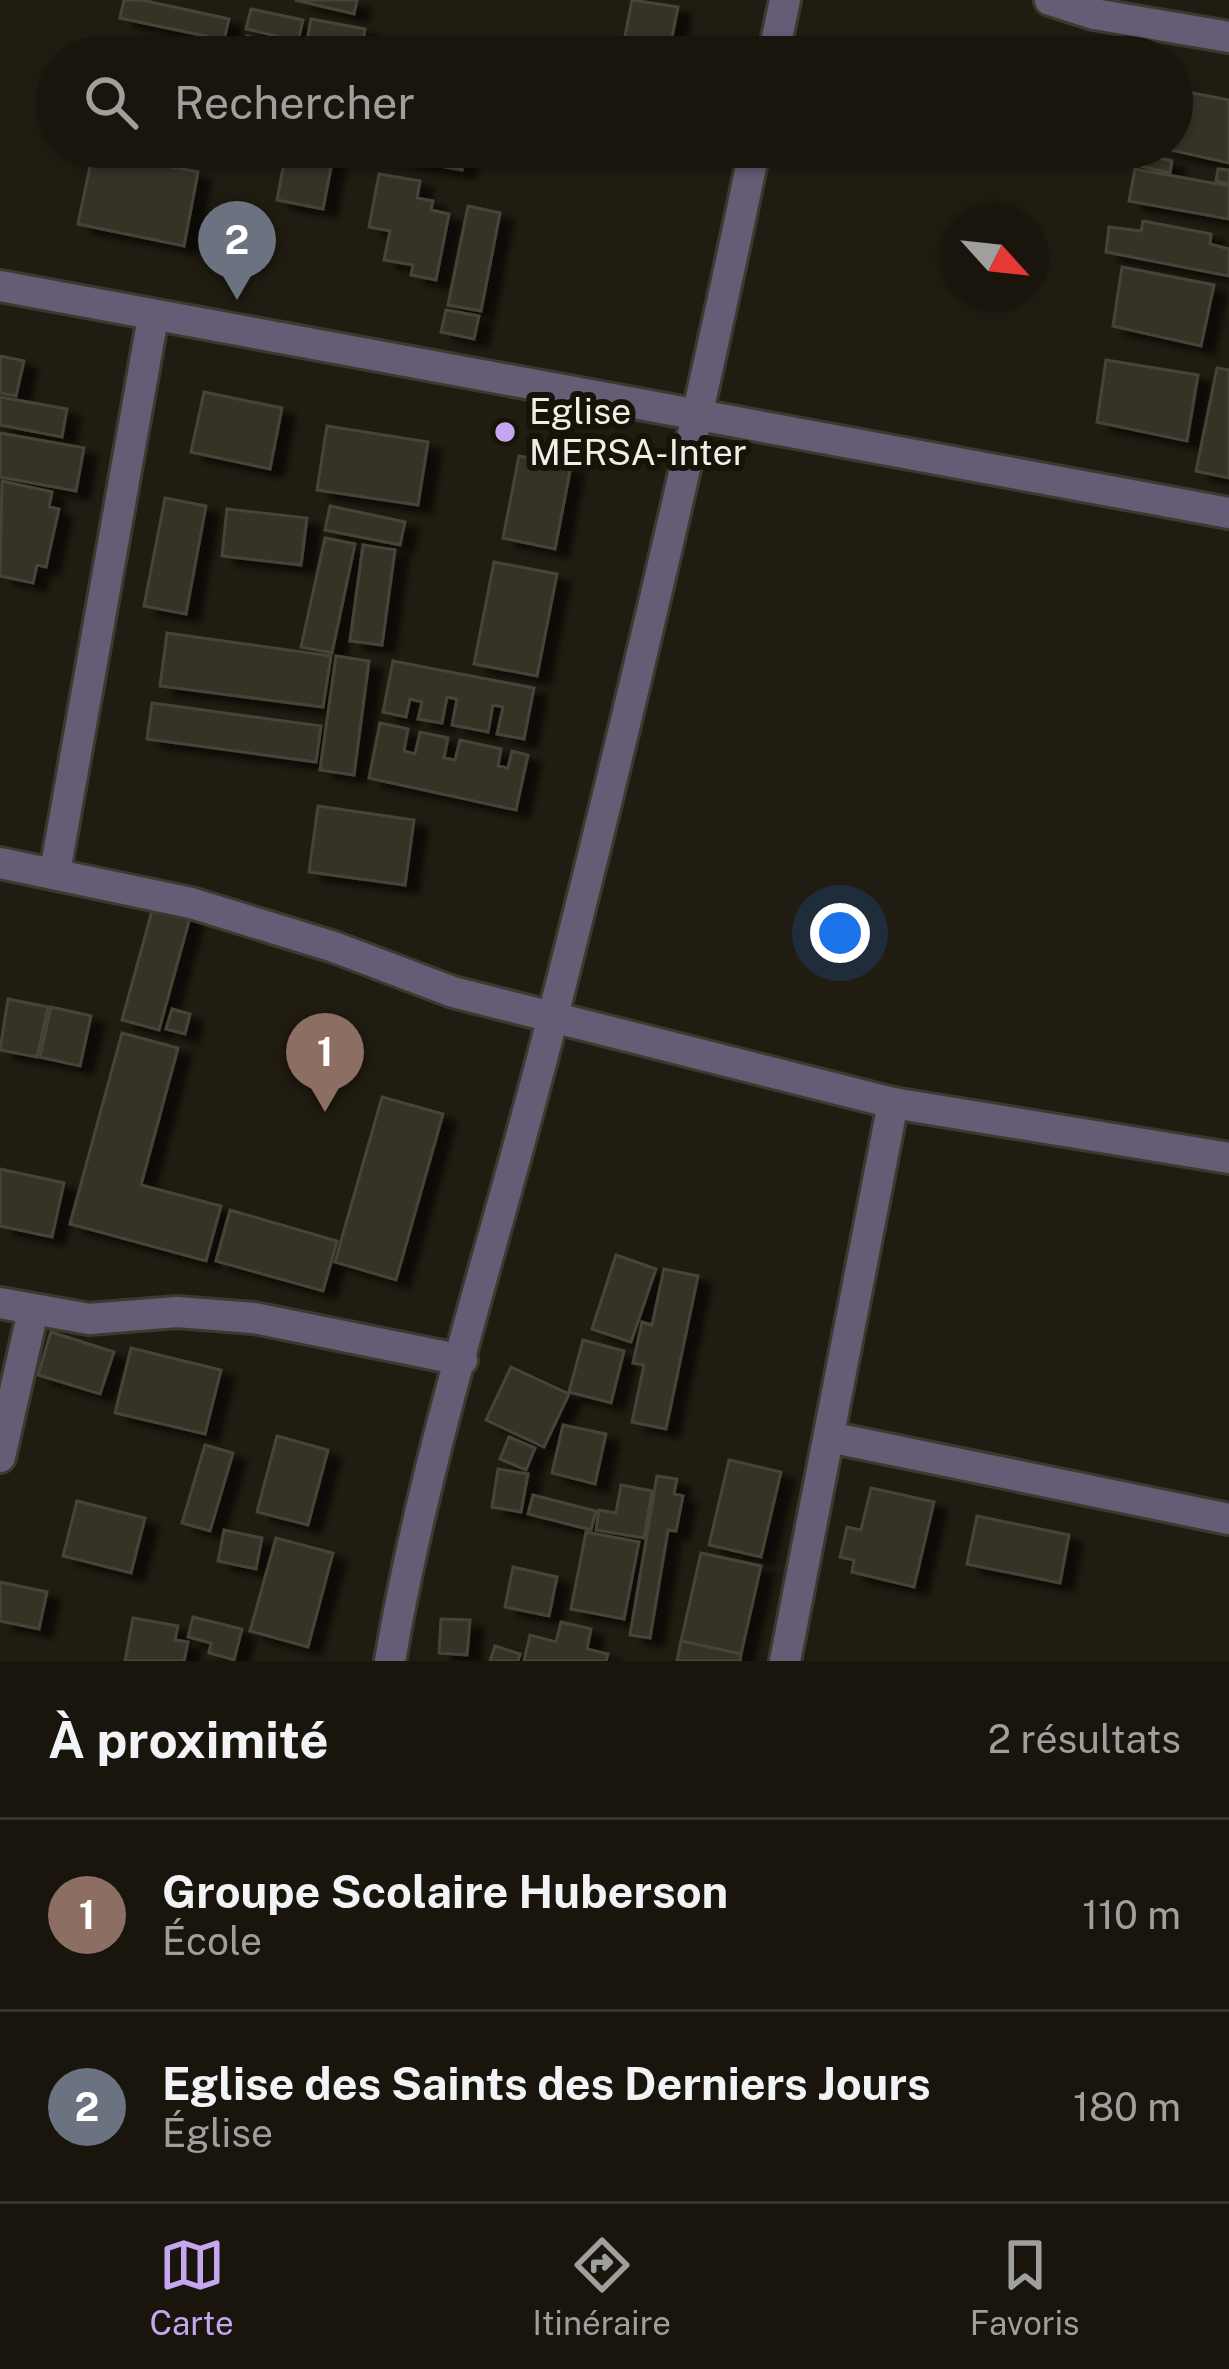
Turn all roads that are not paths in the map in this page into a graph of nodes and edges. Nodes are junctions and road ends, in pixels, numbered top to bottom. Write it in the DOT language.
graph roads {
  1 [pos="785,0"];
  2 [pos="1050,0"];
  3 [pos="777,36"];
  4 [pos="1229,37"];
  5 [pos="750,168"];
  6 [pos="0,286"];
  7 [pos="152,317"];
  8 [pos="696,415"];
  9 [pos="1229,513"];
  10 [pos="0,863"];
  11 [pos="55,872"];
  12 [pos="552,1020"];
  13 [pos="893,1103"];
  14 [pos="1229,1158"];
  15 [pos="0,1303"];
  16 [pos="33,1311"];
  17 [pos="462,1360"];
  18 [pos="829,1437"];
  19 [pos="0,1456"];
  20 [pos="1229,1520"];
  21 [pos="390,1661"];
  22 [pos="785,1661"];
  1 -- 3 [label="street"];
  2 -- 4 [label="street"];
  5 -- 8 [label="street"];
  6 -- 7 [label="street"];
  7 -- 8 [label="street"];
  7 -- 11 [label="street"];
  8 -- 9 [label="street"];
  8 -- 12 [label="street"];
  10 -- 11 [label="street"];
  11 -- 12 [label="street"];
  12 -- 13 [label="street"];
  12 -- 17 [label="street"];
  13 -- 14 [label="street"];
  13 -- 18 [label="street"];
  15 -- 16 [label="street"];
  16 -- 17 [label="street"];
  16 -- 19 [label="street"];
  17 -- 21 [label="street"];
  18 -- 20 [label="street"];
  18 -- 22 [label="street"];
}
